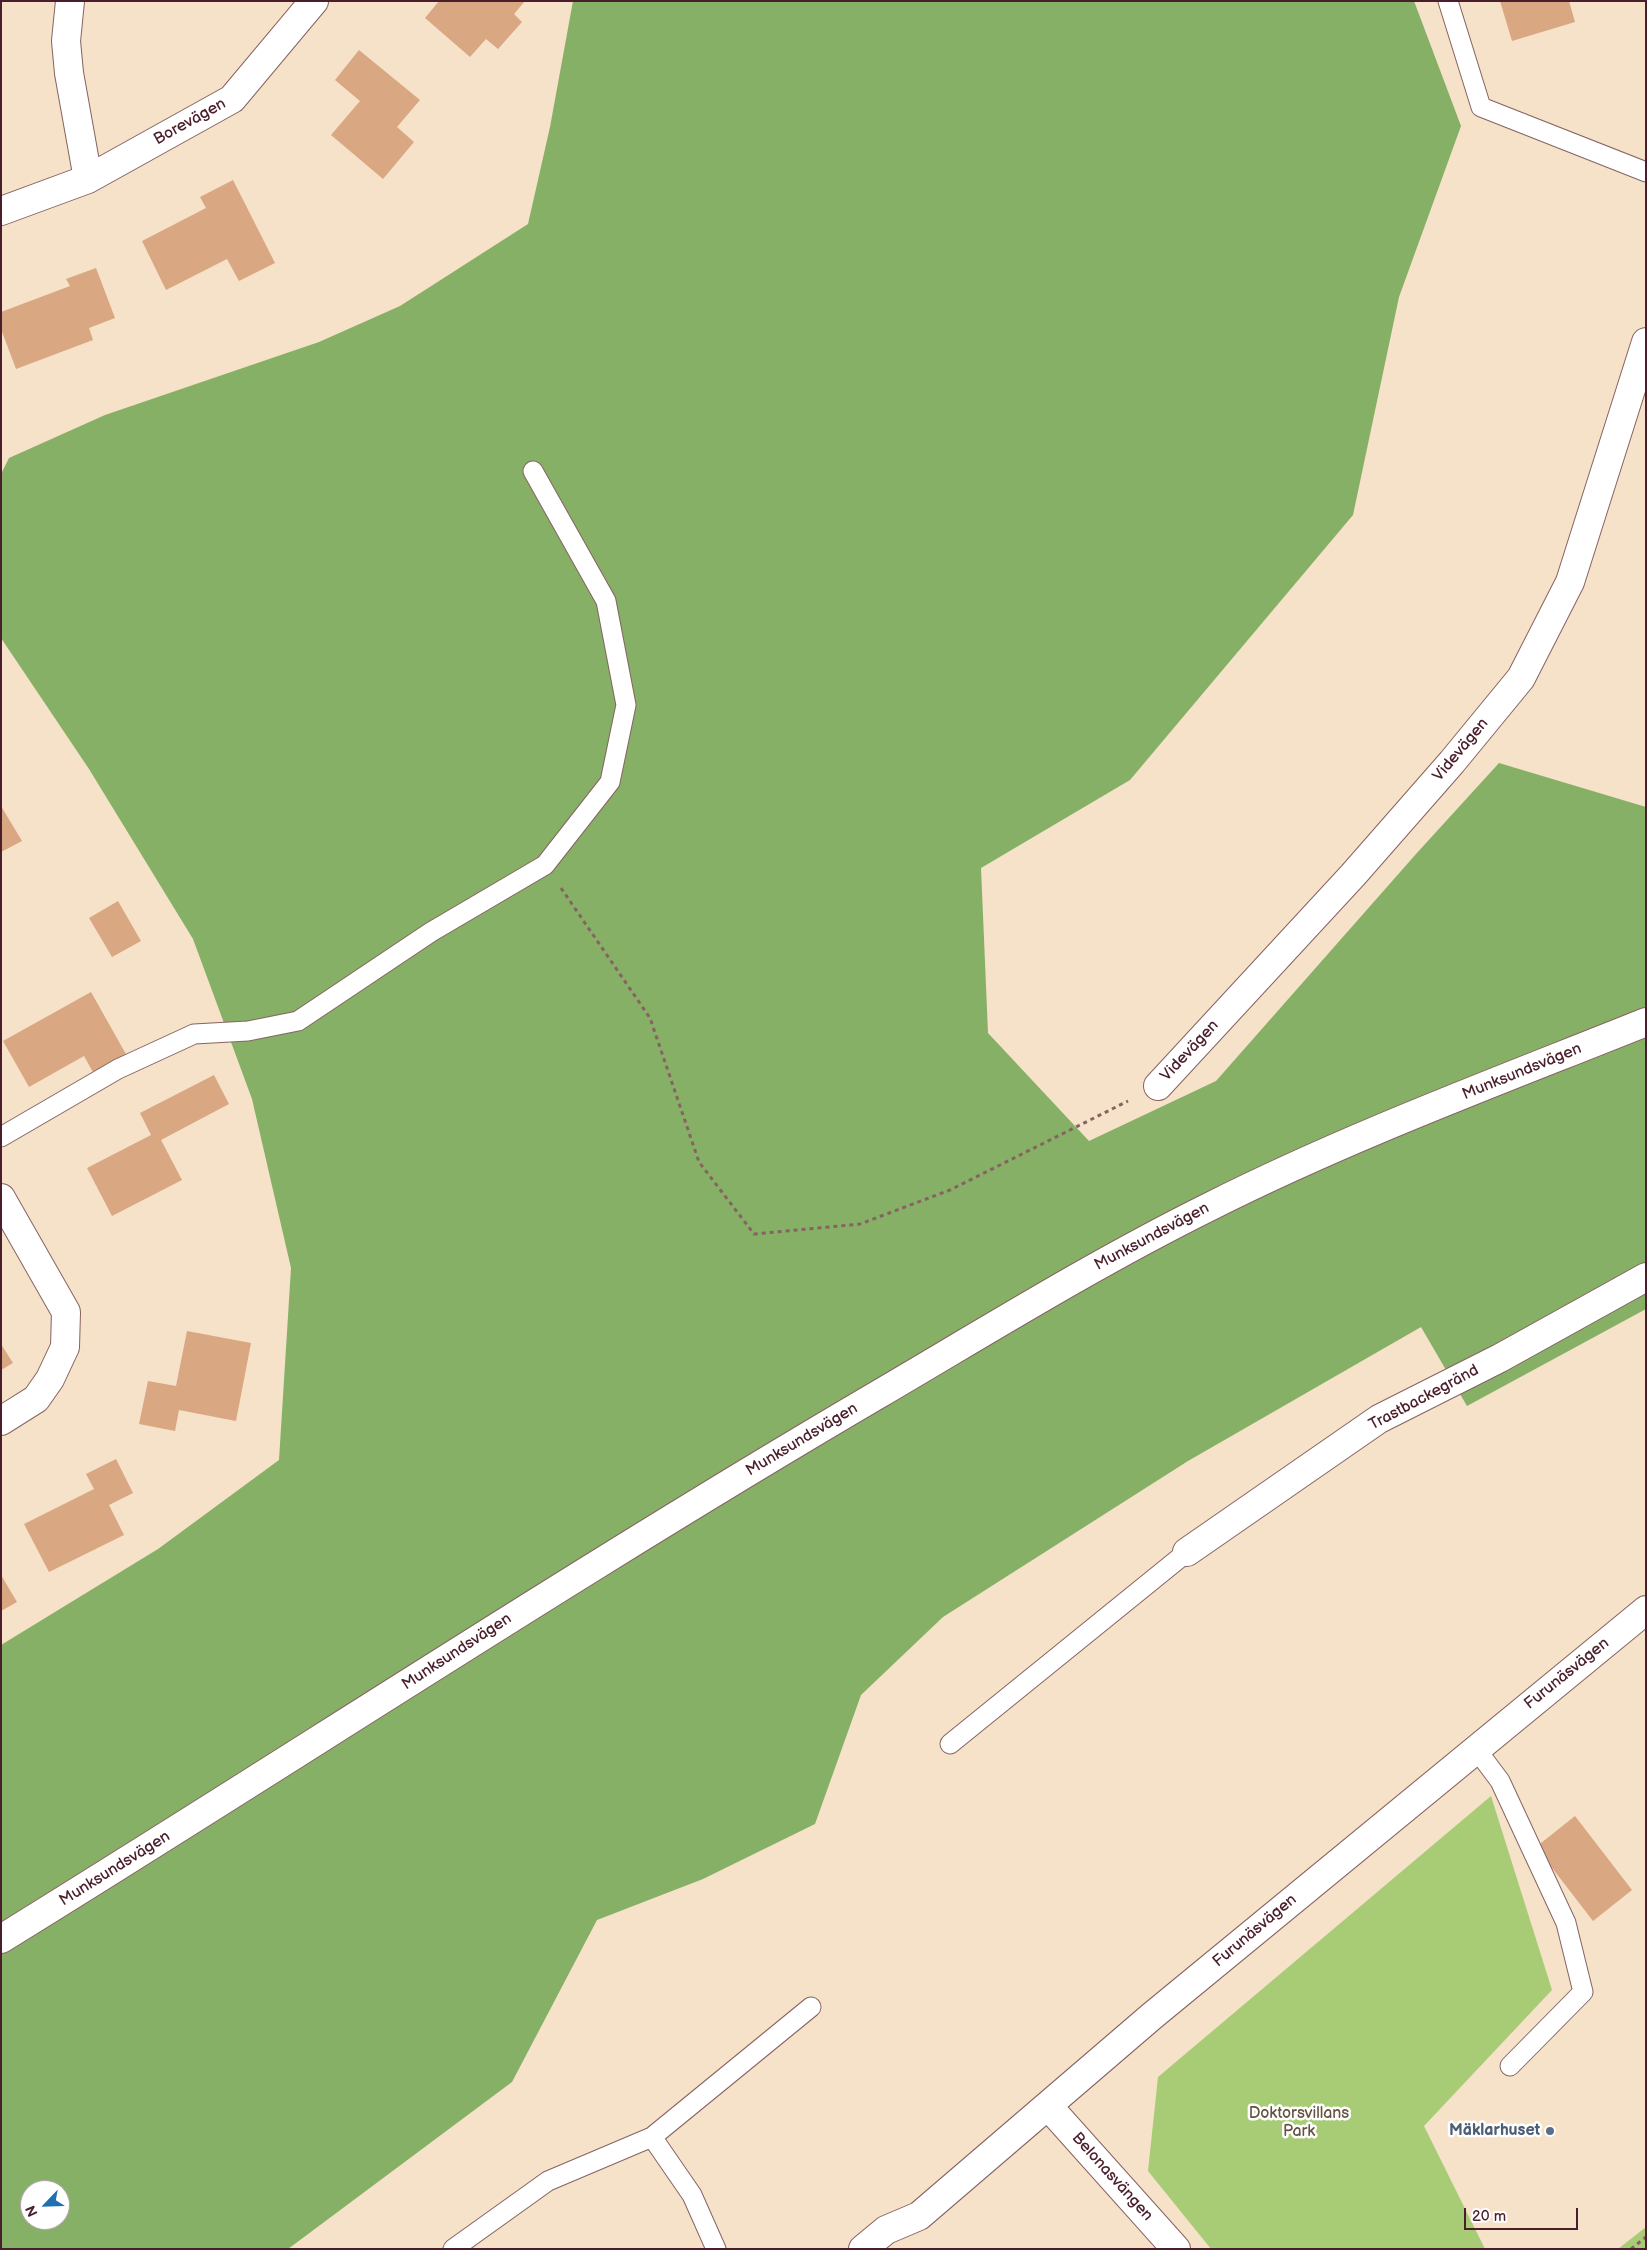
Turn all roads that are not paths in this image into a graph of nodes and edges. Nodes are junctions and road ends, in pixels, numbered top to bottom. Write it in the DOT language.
graph roads {
  1 [pos="70,1"];
  2 [pos="314,1"];
  3 [pos="1448,1"];
  4 [pos="1646,172"];
  5 [pos="88,178"];
  6 [pos="1,212"];
  7 [pos="1646,342"];
  8 [pos="533,471"];
  9 [pos="1646,1022"];
  10 [pos="1158,1086"];
  11 [pos="1,1137"];
  12 [pos="1,1198"];
  13 [pos="1646,1277"];
  14 [pos="1,1421"];
  15 [pos="1187,1552"];
  16 [pos="1646,1610"];
  17 [pos="950,1744"];
  18 [pos="1476,1749"];
  19 [pos="1,1939"];
  20 [pos="811,2007"];
  21 [pos="1510,2066"];
  22 [pos="1048,2106"];
  23 [pos="652,2137"];
  24 [pos="453,2249"];
  25 [pos="716,2249"];
  26 [pos="863,2249"];
  27 [pos="1176,2249"];
  1 -- 5 [label="street"];
  2 -- 5 [label="street, Borevägen"];
  3 -- 4 [label="lane"];
  5 -- 6 [label="street, Borevägen"];
  7 -- 10 [label="street, Videvägen"];
  8 -- 11 [label="lane"];
  9 -- 19 [label="street, Munksundsvägen"];
  12 -- 14 [label="street"];
  13 -- 15 [label="street, Trastbackegränd"];
  15 -- 17 [label="lane"];
  16 -- 18 [label="street, Furunäsvägen"];
  18 -- 21 [label="lane"];
  18 -- 22 [label="street, Furunäsvägen"];
  20 -- 23 [label="lane"];
  22 -- 26 [label="street, Furunäsvägen"];
  22 -- 27 [label="street, Belonasvängen"];
  23 -- 24 [label="lane"];
  23 -- 25 [label="lane"];
}
